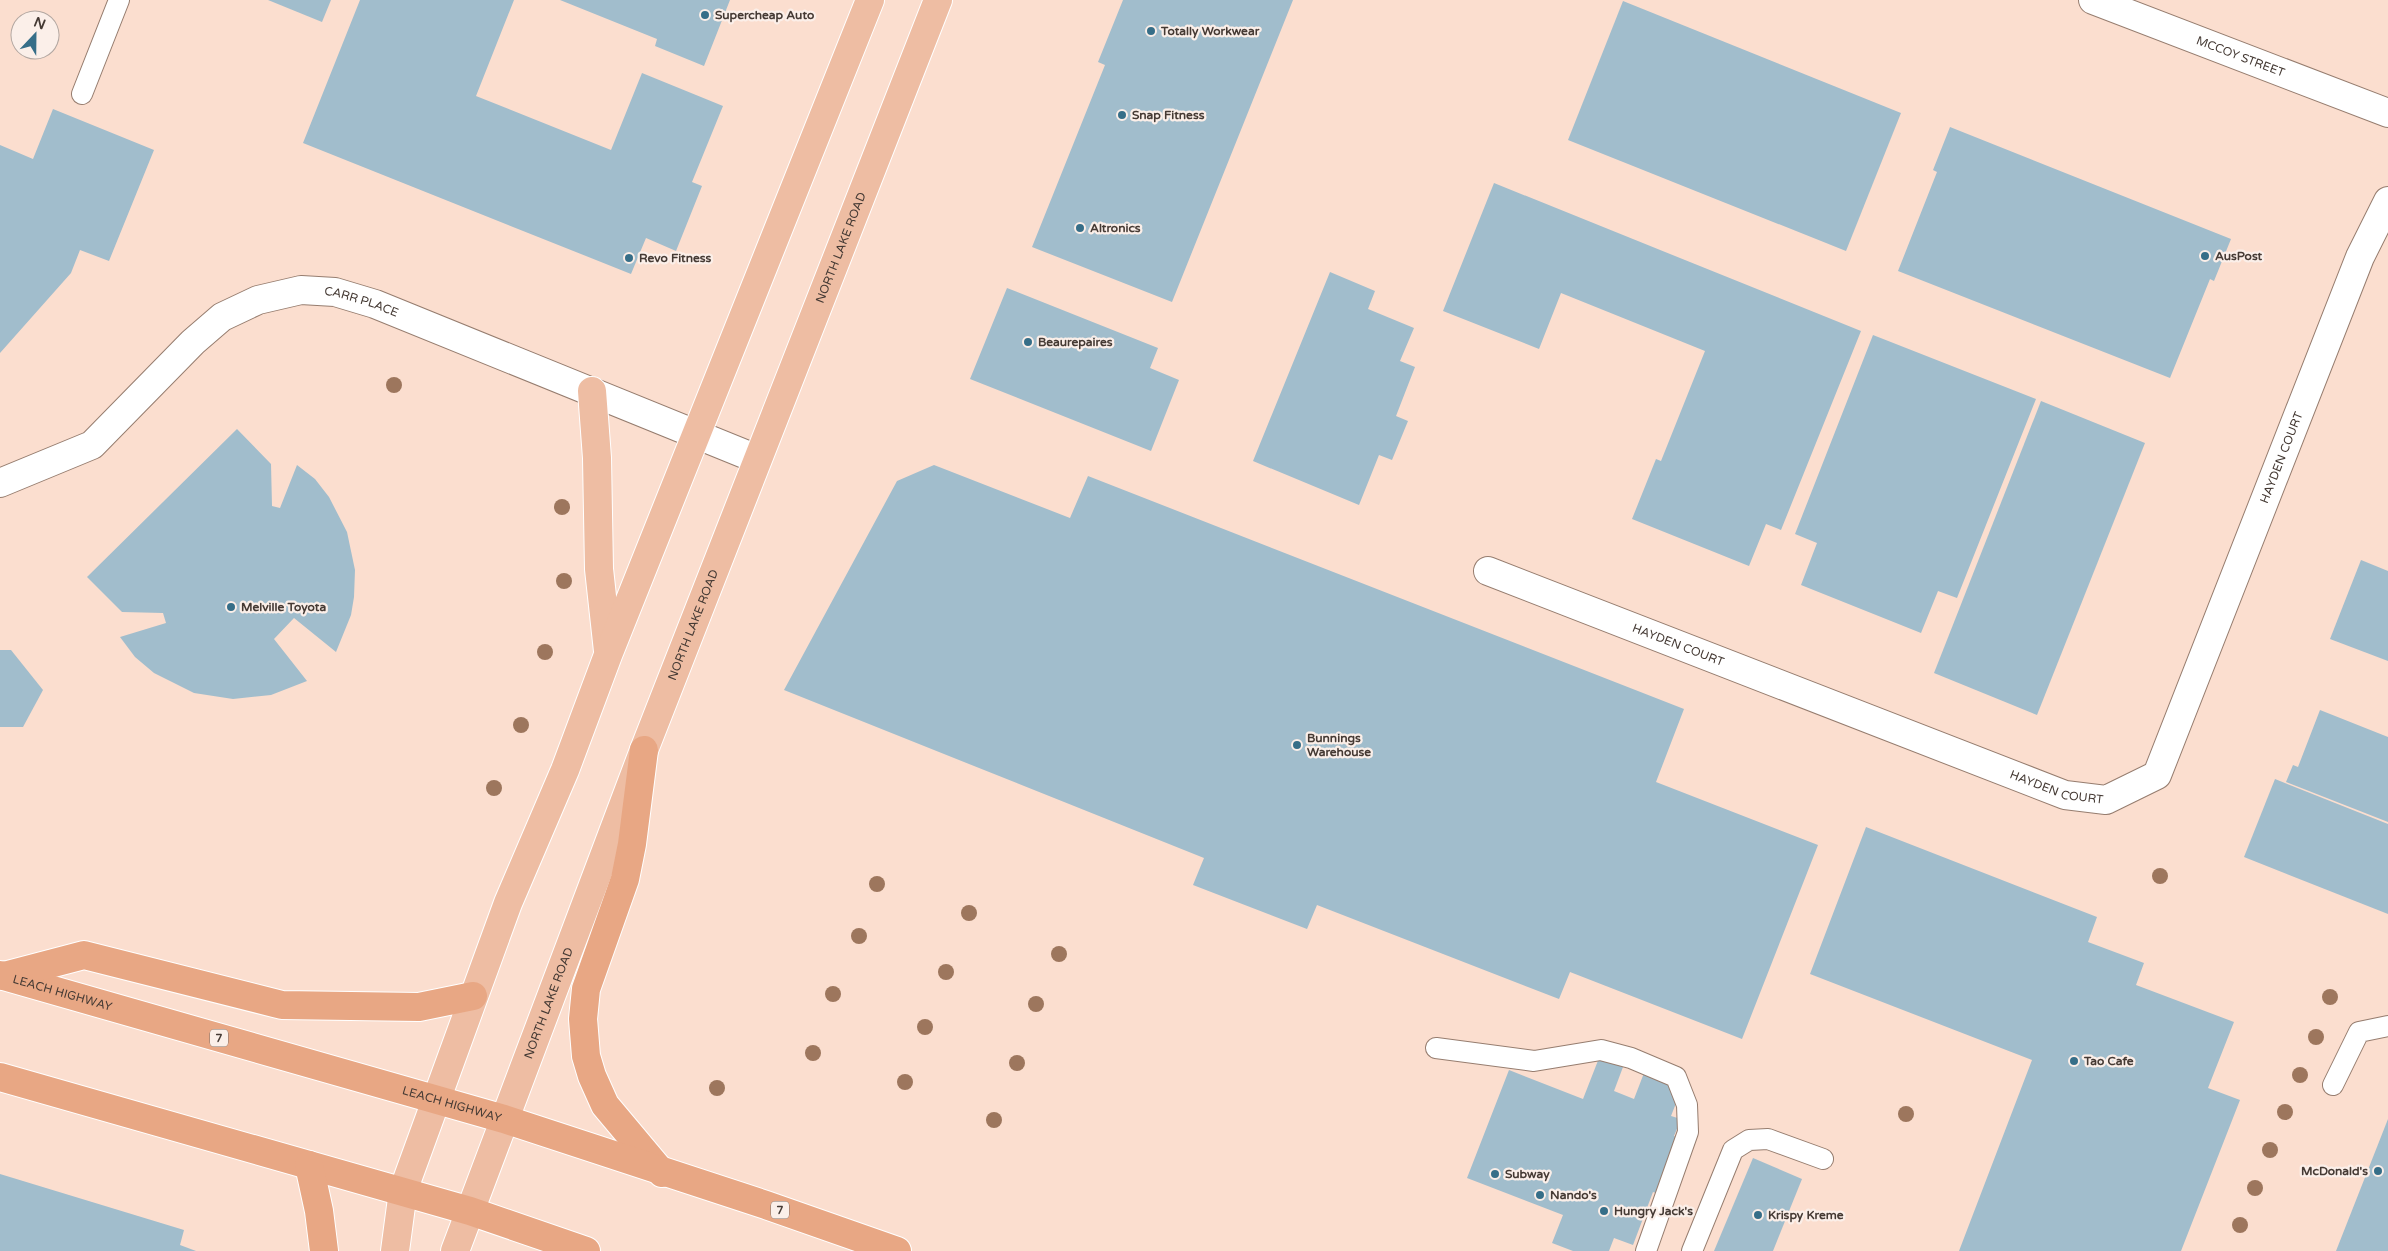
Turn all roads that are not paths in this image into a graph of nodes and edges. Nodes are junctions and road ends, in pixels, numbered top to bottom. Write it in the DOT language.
graph roads {
  1 [pos="119,0"];
  2 [pos="870,0"];
  3 [pos="938,0"];
  4 [pos="2093,0"];
  5 [pos="82,94"];
  6 [pos="2388,113"];
  7 [pos="2388,201"];
  8 [pos="592,391"];
  9 [pos="696,435"];
  10 [pos="757,459"];
  11 [pos="0,483"];
  12 [pos="1488,571"];
  13 [pos="608,655"];
  14 [pos="644,750"];
  15 [pos="1,976"];
  16 [pos="473,996"];
  17 [pos="2388,1026"];
  18 [pos="1436,1048"];
  19 [pos="0,1077"];
  20 [pos="2333,1085"];
  21 [pos="436,1100"];
  22 [pos="504,1119"];
  23 [pos="1823,1159"];
  24 [pos="309,1165"];
  25 [pos="662,1172"];
  26 [pos="404,1191"];
  27 [pos="470,1211"];
  28 [pos="324,1251"];
  29 [pos="395,1251"];
  30 [pos="455,1251"];
  31 [pos="586,1251"];
  32 [pos="897,1251"];
  33 [pos="1646,1251"];
  34 [pos="1692,1251"];
  1 -- 5 [label="lane"];
  2 -- 9 [label="main road"];
  3 -- 10 [label="main road, NORTH LAKE ROAD"];
  4 -- 6 [label="street, MCCOY STREET"];
  7 -- 12 [label="street, HAYDEN COURT"];
  8 -- 9 [label="street, CARR PLACE"];
  8 -- 11 [label="street, CARR PLACE"];
  8 -- 13 [label="main road"];
  9 -- 10 [label="street, CARR PLACE"];
  9 -- 13 [label="main road"];
  10 -- 14 [label="main road, NORTH LAKE ROAD"];
  13 -- 16 [label="main road"];
  14 -- 22 [label="main road, NORTH LAKE ROAD"];
  14 -- 25 [label="highway"];
  15 -- 16 [label="highway"];
  15 -- 21 [label="highway, LEACH HIGHWAY / 7"];
  16 -- 21 [label="main road"];
  17 -- 20 [label="lane"];
  18 -- 33 [label="lane"];
  19 -- 24 [label="highway"];
  21 -- 22 [label="highway, LEACH HIGHWAY / 7"];
  21 -- 26 [label="main road"];
  22 -- 25 [label="highway, LEACH HIGHWAY / 7"];
  22 -- 27 [label="main road, NORTH LAKE ROAD"];
  23 -- 34 [label="lane"];
  24 -- 26 [label="highway"];
  24 -- 28 [label="highway"];
  25 -- 32 [label="highway, LEACH HIGHWAY / 7"];
  26 -- 27 [label="highway"];
  26 -- 29 [label="main road"];
  27 -- 30 [label="main road, NORTH LAKE ROAD"];
  27 -- 31 [label="highway"];
}
